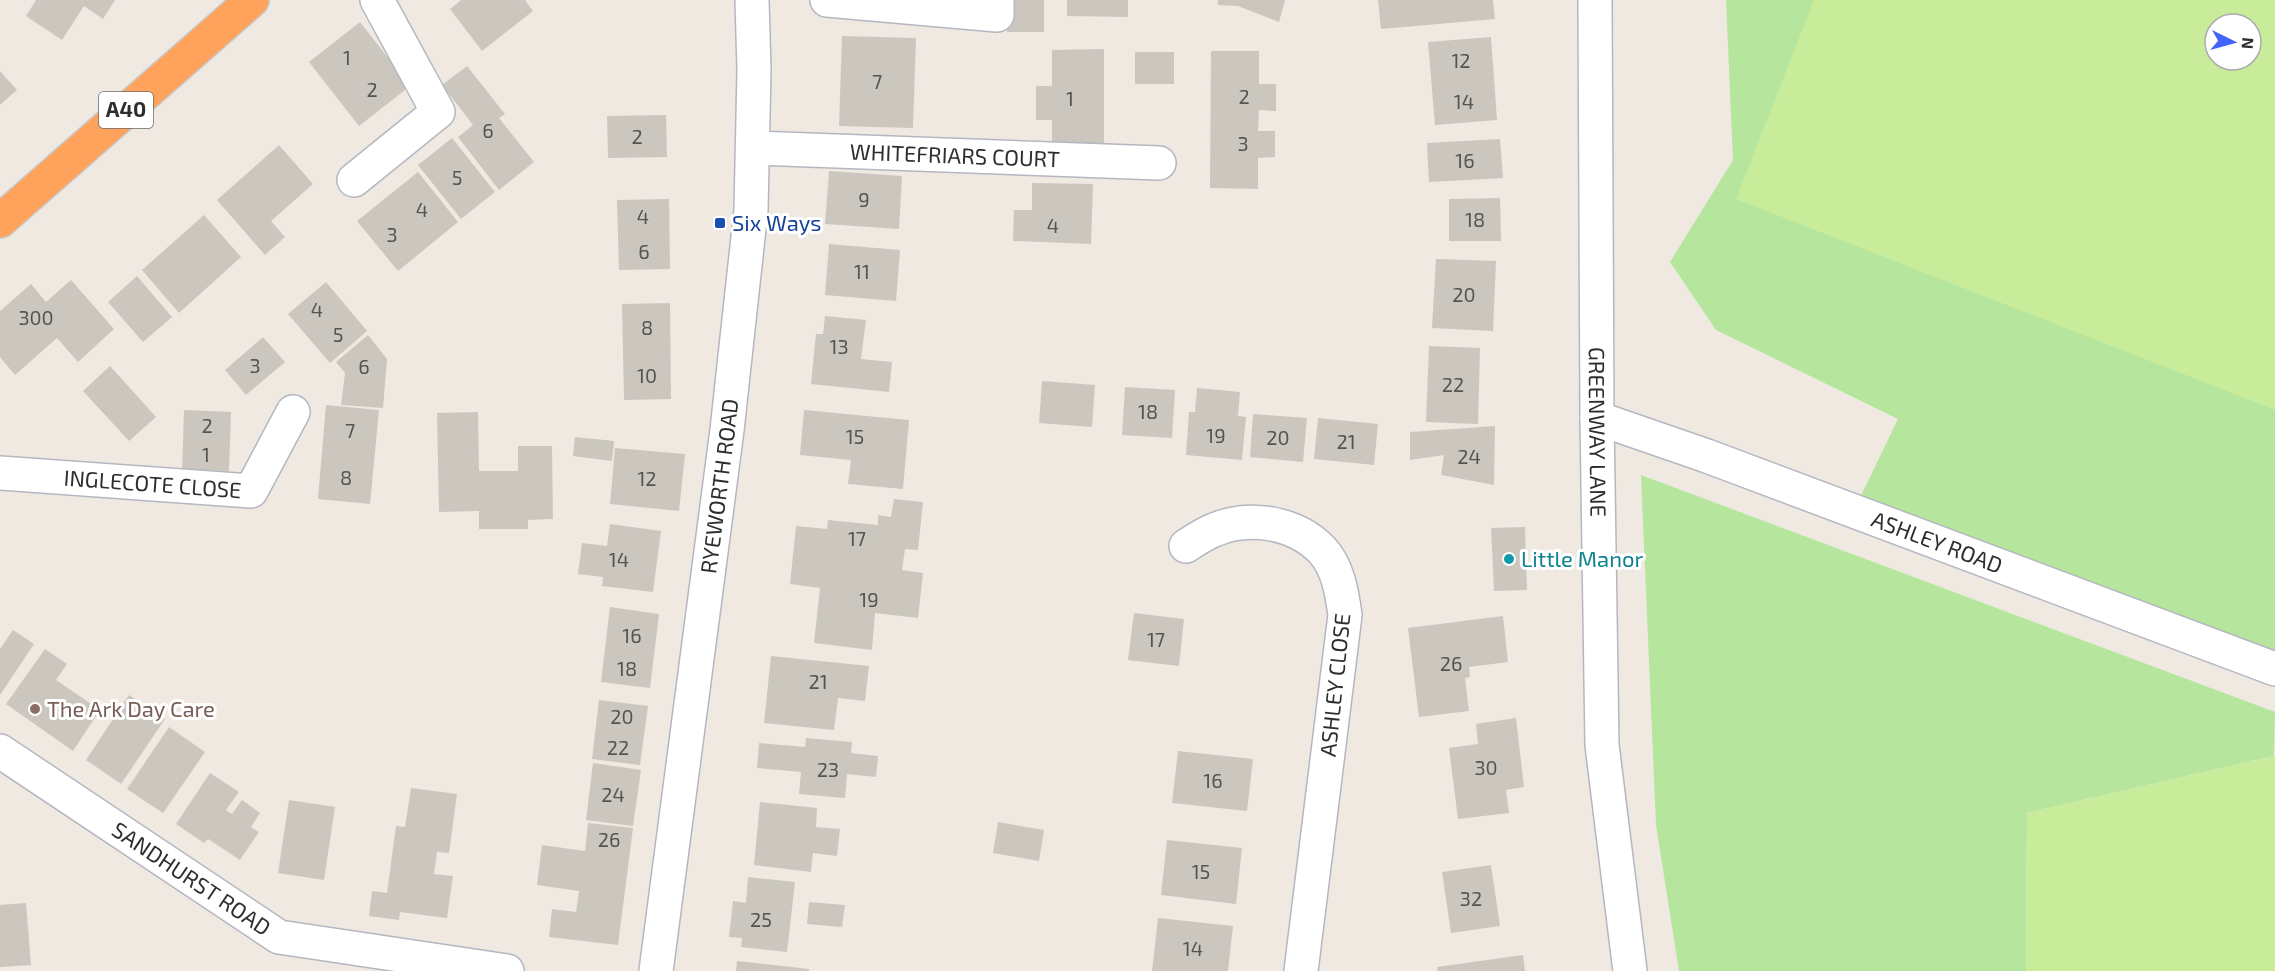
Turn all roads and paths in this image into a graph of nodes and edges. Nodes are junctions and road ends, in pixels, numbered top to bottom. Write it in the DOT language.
graph roads {
  1 [pos="252,0"];
  2 [pos="377,0"];
  3 [pos="752,0"];
  4 [pos="827,0"];
  5 [pos="997,0"];
  6 [pos="1595,0"];
  7 [pos="753,148"];
  8 [pos="1159,163"];
  9 [pos="354,180"];
  10 [pos="0,221"];
  11 [pos="293,412"];
  12 [pos="1596,418"];
  13 [pos="0,473"];
  14 [pos="1186,546"];
  15 [pos="2275,669"];
  16 [pos="0,751"];
  17 [pos="507,971"];
  18 [pos="656,971"];
  19 [pos="1301,971"];
  20 [pos="1630,971"];
  1 -- 10 [label="highway, A40"];
  2 -- 9 [label="street"];
  3 -- 7 [label="street, RYEWORTH ROAD"];
  4 -- 5 [label="street"];
  6 -- 12 [label="street, GREENWAY LANE"];
  7 -- 8 [label="street, WHITEFRIARS COURT"];
  7 -- 18 [label="street, RYEWORTH ROAD"];
  11 -- 13 [label="street, INGLECOTE CLOSE"];
  12 -- 15 [label="street, ASHLEY ROAD"];
  12 -- 20 [label="street, GREENWAY LANE"];
  14 -- 19 [label="street, ASHLEY CLOSE"];
  16 -- 17 [label="street, SANDHURST ROAD"];
}
